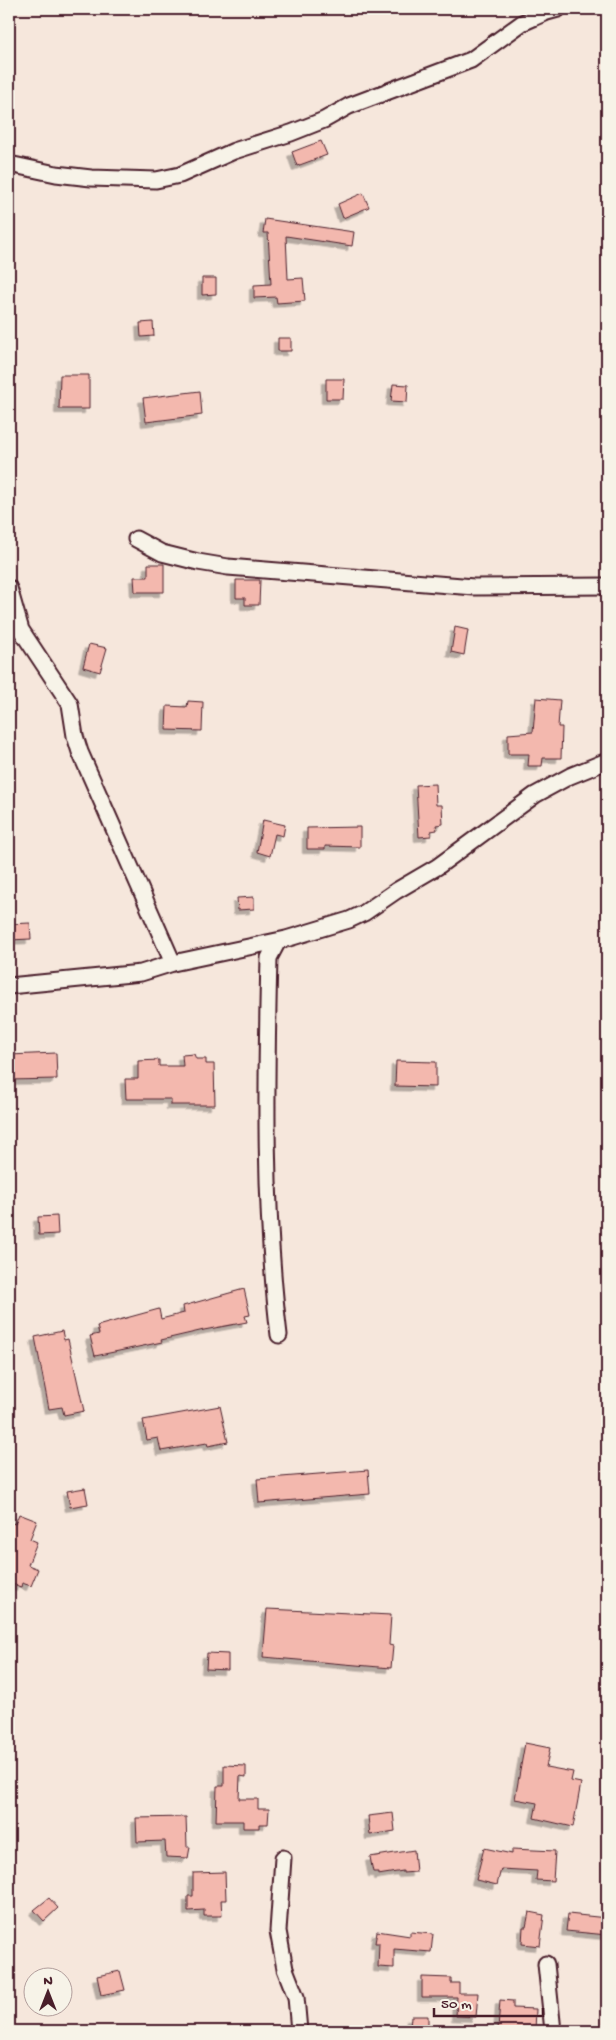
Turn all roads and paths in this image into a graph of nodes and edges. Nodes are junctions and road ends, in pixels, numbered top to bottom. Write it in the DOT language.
graph roads {
  1 [pos="558,9"];
  2 [pos="9,164"];
  3 [pos="136,539"];
  4 [pos="607,586"];
  5 [pos="9,588"];
  6 [pos="12,616"];
  7 [pos="607,761"];
  8 [pos="278,941"];
  9 [pos="173,963"];
  10 [pos="9,986"];
  11 [pos="279,1335"];
  12 [pos="283,1858"];
  13 [pos="546,1964"];
  14 [pos="299,2031"];
  15 [pos="553,2031"];
  1 -- 2 [label="street"];
  3 -- 4 [label="street"];
  5 -- 6 [label="street"];
  6 -- 9 [label="street"];
  7 -- 8 [label="street"];
  8 -- 9 [label="street"];
  8 -- 11 [label="street"];
  9 -- 10 [label="street"];
  12 -- 14 [label="street"];
  13 -- 15 [label="street"];
}
